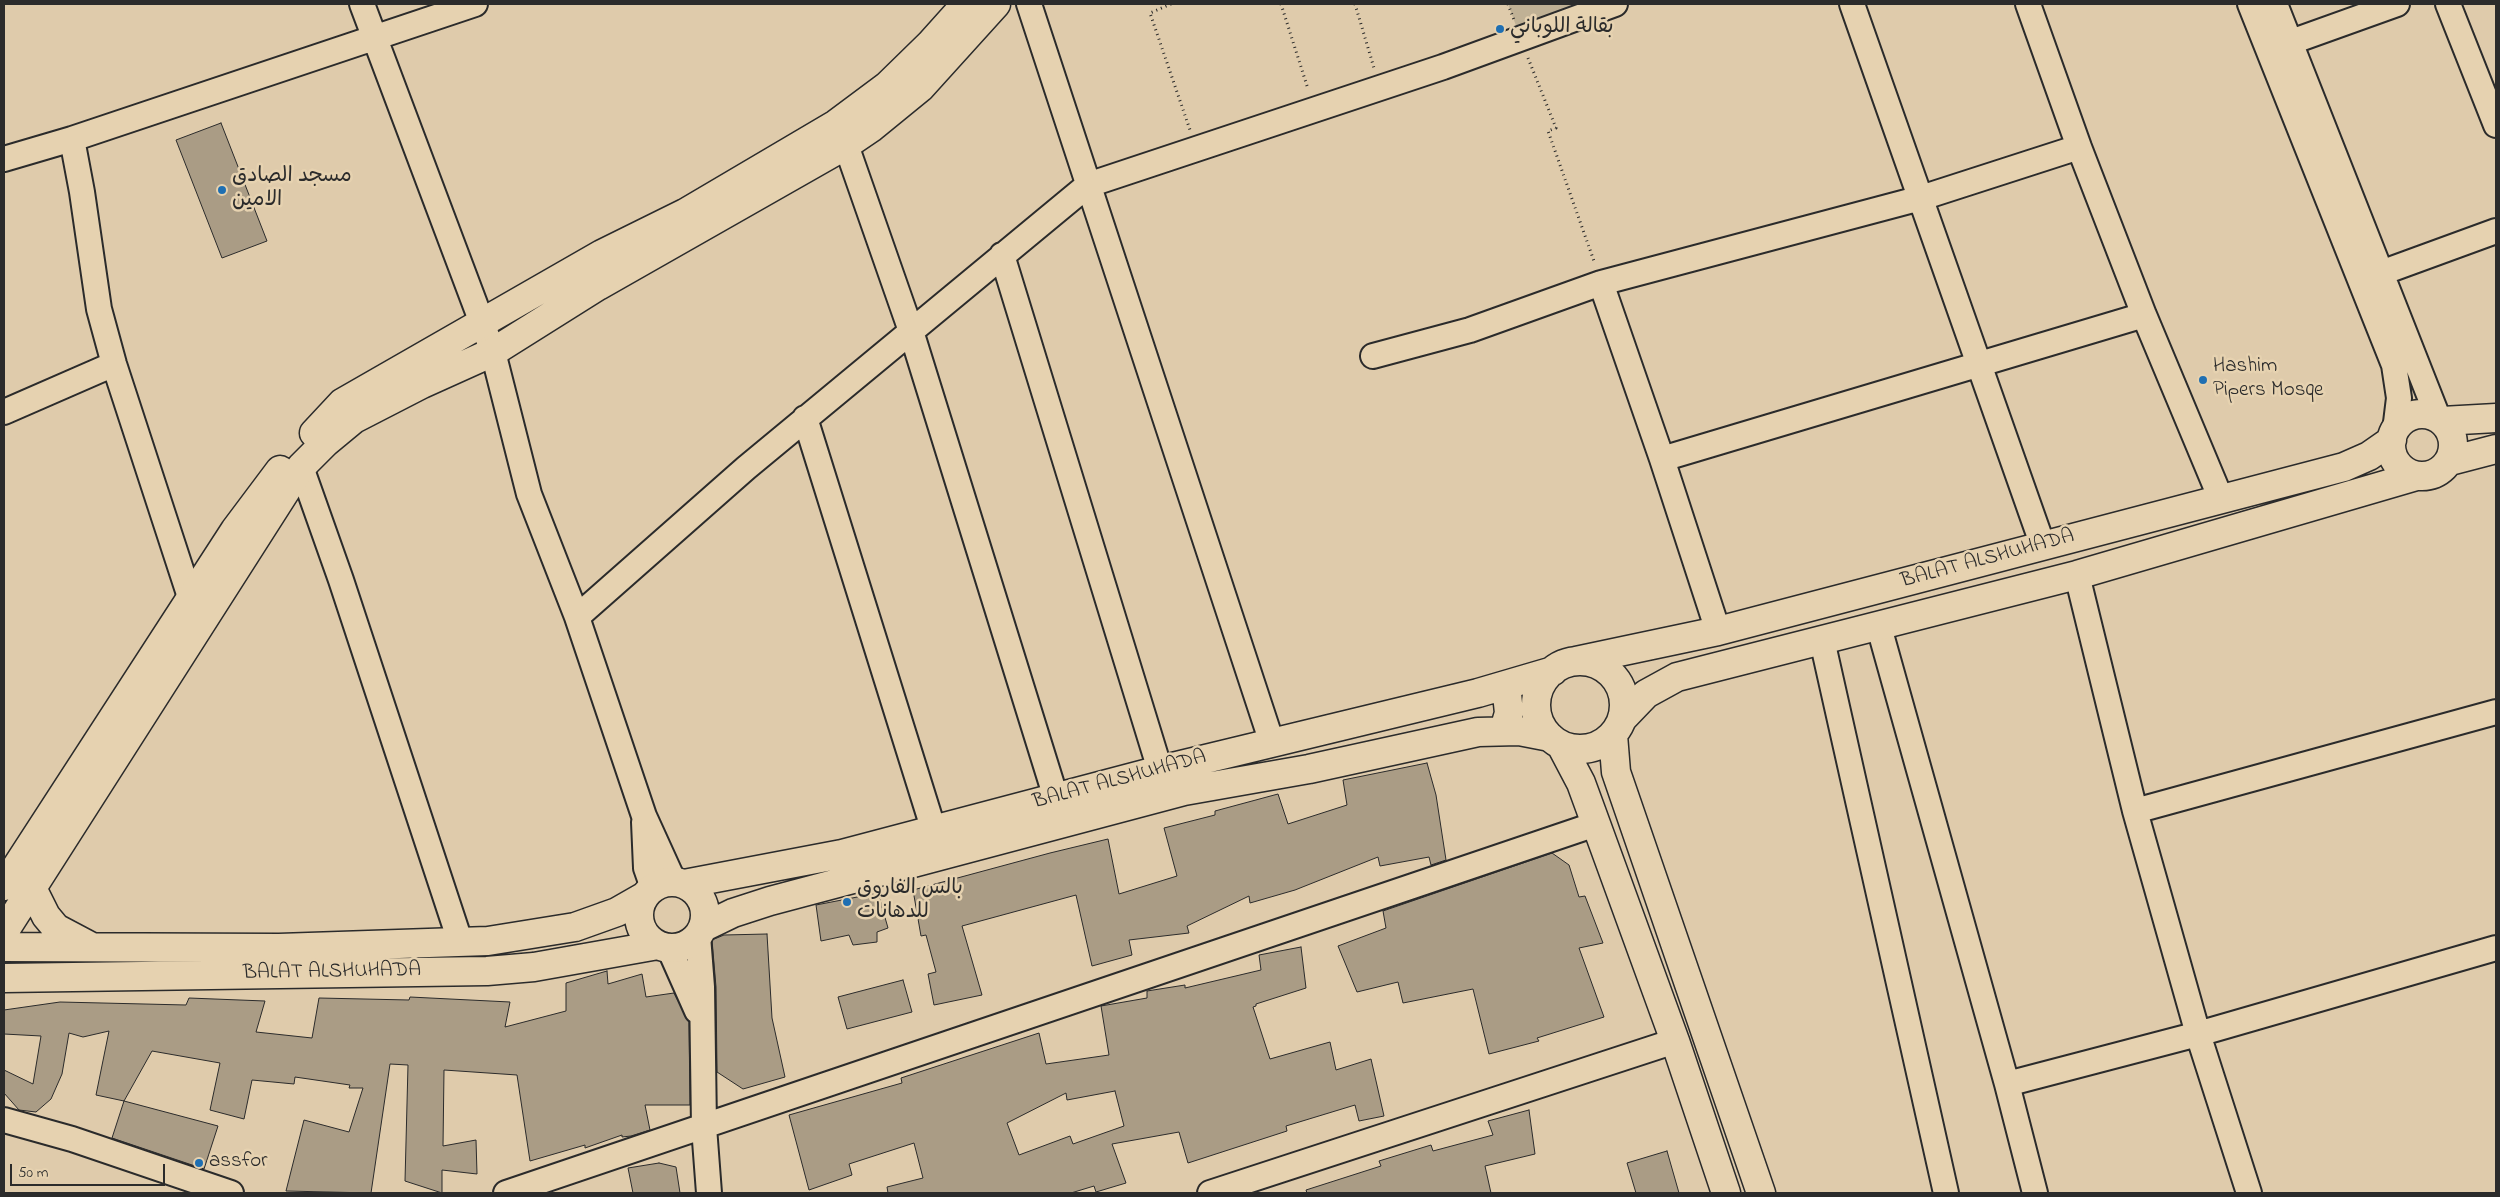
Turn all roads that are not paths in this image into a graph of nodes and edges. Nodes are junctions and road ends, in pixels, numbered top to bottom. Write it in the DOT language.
graph roads {
  1 [pos="362,4"];
  2 [pos="475,4"];
  3 [pos="966,4"];
  4 [pos="996,4"];
  5 [pos="1029,4"];
  6 [pos="1852,4"];
  7 [pos="2028,4"];
  8 [pos="2250,4"];
  9 [pos="2275,4"];
  10 [pos="2397,4"];
  11 [pos="2448,4"];
  12 [pos="1602,6"];
  13 [pos="374,36"];
  14 [pos="2291,42"];
  15 [pos="2496,125"];
  16 [pos="72,139"];
  17 [pos="846,145"];
  18 [pos="2079,147"];
  19 [pos="4,159"];
  20 [pos="1088,185"];
  21 [pos="1921,198"];
  22 [pos="2496,231"];
  23 [pos="1002,255"];
  24 [pos="2381,273"];
  25 [pos="1601,283"];
  26 [pos="2144,316"];
  27 [pos="481,324"];
  28 [pos="910,331"];
  29 [pos="494,352"];
  30 [pos="1373,356"];
  31 [pos="114,364"];
  32 [pos="1981,365"];
  33 [pos="2420,370"];
  34 [pos="2397,381"];
  35 [pos="4,412"];
  36 [pos="806,418"];
  37 [pos="2496,418"];
  38 [pos="2441,421"];
  39 [pos="2394,435"];
  40 [pos="2496,448"];
  41 [pos="1662,459"];
  42 [pos="2450,461"];
  43 [pos="301,467"];
  44 [pos="2416,476"];
  45 [pos="2222,500"];
  46 [pos="2043,546"];
  47 [pos="2077,575"];
  48 [pos="190,597"];
  49 [pos="576,617"];
  50 [pos="1879,627"];
  51 [pos="1718,631"];
  52 [pos="1822,640"];
  53 [pos="1564,666"];
  54 [pos="1677,677"];
  55 [pos="1503,686"];
  56 [pos="2496,712"];
  57 [pos="1617,727"];
  58 [pos="1504,730"];
  59 [pos="1556,741"];
  60 [pos="1272,742"];
  61 [pos="1160,770"];
  62 [pos="1616,772"];
  63 [pos="1581,784"];
  64 [pos="1056,798"];
  65 [pos="2135,811"];
  66 [pos="1596,824"];
  67 [pos="934,831"];
  68 [pos="4,884"];
  69 [pos="664,887"];
  70 [pos="32,888"];
  71 [pos="4,932"];
  72 [pos="701,932"];
  73 [pos="460,942"];
  74 [pos="4,947"];
  75 [pos="664,947"];
  76 [pos="2496,948"];
  77 [pos="96,949"];
  78 [pos="97,976"];
  79 [pos="4,978"];
  80 [pos="4,994"];
  81 [pos="702,1024"];
  82 [pos="2198,1034"];
  83 [pos="1675,1041"];
  84 [pos="2007,1084"];
  85 [pos="4,1120"];
  86 [pos="704,1127"];
  87 [pos="532,1189"];
  88 [pos="231,1193"];
  89 [pos="506,1193"];
  90 [pos="709,1193"];
  91 [pos="1210,1193"];
  92 [pos="1726,1193"];
  93 [pos="1761,1193"];
  94 [pos="1946,1193"];
  95 [pos="2035,1193"];
  96 [pos="2249,1193"];
  1 -- 13 [label="street"];
  2 -- 13 [label="street"];
  3 -- 27 [label="main road"];
  4 -- 17 [label="main road"];
  5 -- 20 [label="street"];
  6 -- 21 [label="street"];
  7 -- 18 [label="street"];
  8 -- 34 [label="street"];
  9 -- 14 [label="street"];
  10 -- 14 [label="street"];
  11 -- 15 [label="street"];
  12 -- 20 [label="street"];
  13 -- 16 [label="street"];
  13 -- 27 [label="street"];
  14 -- 24 [label="street"];
  16 -- 19 [label="street"];
  16 -- 31 [label="street"];
  17 -- 28 [label="street"];
  17 -- 29 [label="main road"];
  18 -- 21 [label="street"];
  18 -- 26 [label="street"];
  20 -- 23 [label="street"];
  20 -- 60 [label="street"];
  21 -- 25 [label="street"];
  21 -- 32 [label="street"];
  22 -- 24 [label="street"];
  23 -- 28 [label="street"];
  23 -- 61 [label="street"];
  24 -- 33 [label="street"];
  25 -- 30 [label="street"];
  25 -- 41 [label="street"];
  26 -- 32 [label="street"];
  26 -- 45 [label="street"];
  27 -- 29 [label="street"];
  27 -- 48 [label="main road"];
  28 -- 36 [label="street"];
  28 -- 64 [label="street"];
  29 -- 43 [label="main road"];
  29 -- 49 [label="street"];
  31 -- 35 [label="street"];
  31 -- 48 [label="street"];
  32 -- 41 [label="street"];
  32 -- 46 [label="street"];
  33 -- 34 [label="street"];
  33 -- 38 [label="street"];
  34 -- 39 [label="street"];
  36 -- 49 [label="street"];
  36 -- 67 [label="street"];
  37 -- 38 [label="main road"];
  38 -- 39 [label="main road"];
  38 -- 42 [label="main road"];
  39 -- 44 [label="main road"];
  39 -- 45 [label="main road, BALAT ALSHUHADA"];
  40 -- 42 [label="main road"];
  41 -- 51 [label="street"];
  42 -- 44 [label="main road"];
  43 -- 70 [label="main road"];
  43 -- 73 [label="street"];
  44 -- 47 [label="main road, BALAT ALSHUHADA"];
  45 -- 46 [label="main road, BALAT ALSHUHADA"];
  46 -- 51 [label="main road, BALAT ALSHUHADA"];
  47 -- 50 [label="main road, BALAT ALSHUHADA"];
  47 -- 65 [label="street"];
  48 -- 68 [label="main road"];
  49 -- 69 [label="street"];
  50 -- 52 [label="main road, BALAT ALSHUHADA"];
  50 -- 84 [label="street"];
  51 -- 53 [label="main road, BALAT ALSHUHADA"];
  52 -- 54 [label="main road, BALAT ALSHUHADA"];
  52 -- 94 [label="street"];
  53 -- 55 [label="main road, BALAT ALSHUHADA"];
  53 -- 57 [label="main road"];
  53 -- 59 [label="main road"];
  54 -- 57 [label="main road, BALAT ALSHUHADA"];
  54 -- 62 [label="main road"];
  55 -- 58 [label="main road"];
  55 -- 60 [label="main road, BALAT ALSHUHADA"];
  56 -- 65 [label="street"];
  57 -- 59 [label="main road"];
  57 -- 62 [label="main road"];
  58 -- 59 [label="main road, BALAT ALSHUHADA"];
  58 -- 72 [label="main road, BALAT ALSHUHADA"];
  59 -- 63 [label="main road"];
  60 -- 61 [label="main road, BALAT ALSHUHADA"];
  61 -- 64 [label="main road, BALAT ALSHUHADA"];
  62 -- 63 [label="main road"];
  62 -- 93 [label="main road"];
  63 -- 66 [label="main road"];
  64 -- 67 [label="main road, BALAT ALSHUHADA"];
  65 -- 82 [label="street"];
  66 -- 83 [label="main road"];
  66 -- 86 [label="street"];
  67 -- 69 [label="main road, BALAT ALSHUHADA"];
  69 -- 72 [label="main road"];
  69 -- 73 [label="main road, BALAT ALSHUHADA"];
  69 -- 75 [label="main road"];
  70 -- 71 [label="main road"];
  70 -- 77 [label="main road"];
  72 -- 75 [label="main road"];
  72 -- 81 [label="street"];
  73 -- 77 [label="main road, BALAT ALSHUHADA"];
  74 -- 77 [label="main road, BALAT ALSHUHADA"];
  75 -- 78 [label="main road, BALAT ALSHUHADA"];
  75 -- 81 [label="street"];
  76 -- 82 [label="street"];
  78 -- 79 [label="main road, BALAT ALSHUHADA"];
  78 -- 80 [label="main road"];
  81 -- 86 [label="street"];
  82 -- 84 [label="street"];
  82 -- 96 [label="street"];
  83 -- 91 [label="street"];
  83 -- 92 [label="main road"];
  84 -- 95 [label="street"];
  85 -- 88 [label="street"];
  86 -- 87 [label="street"];
  86 -- 90 [label="street"];
  87 -- 89 [label="street"];
}
